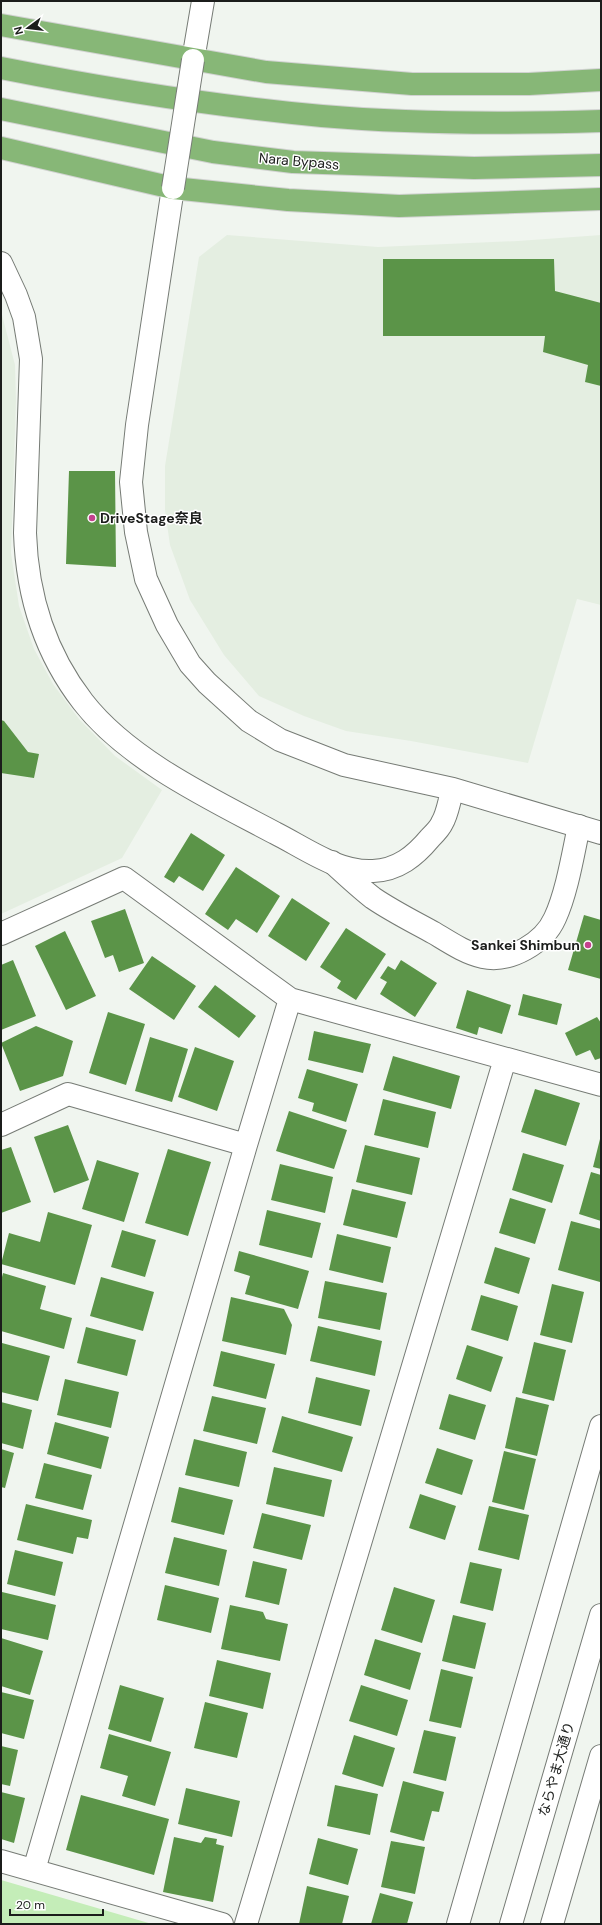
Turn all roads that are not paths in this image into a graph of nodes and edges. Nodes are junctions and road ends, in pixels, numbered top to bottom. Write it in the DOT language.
graph roads {
  1 [pos="203,1"];
  2 [pos="1,25"];
  3 [pos="193,60"];
  4 [pos="1,68"];
  5 [pos="601,80"];
  6 [pos="1,109"];
  7 [pos="601,121"];
  8 [pos="1,148"];
  9 [pos="601,165"];
  10 [pos="173,188"];
  11 [pos="601,199"];
  12 [pos="1,263"];
  13 [pos="453,789"];
  14 [pos="579,826"];
  15 [pos="601,833"];
  16 [pos="332,862"];
  17 [pos="1,934"];
  18 [pos="290,999"];
  19 [pos="505,1059"];
  20 [pos="601,1085"];
  21 [pos="1,1126"];
  22 [pos="246,1145"];
  23 [pos="601,1426"];
  24 [pos="601,1615"];
  25 [pos="601,1756"];
  26 [pos="1,1861"];
  27 [pos="34,1870"];
  28 [pos="222,1924"];
  29 [pos="246,1924"];
  30 [pos="458,1924"];
  31 [pos="510,1924"];
  32 [pos="552,1924"];
  1 -- 3 [label="street"];
  2 -- 3 [label="highway"];
  3 -- 5 [label="highway"];
  3 -- 10 [label="street, bridge"];
  4 -- 7 [label="highway"];
  6 -- 9 [label="highway, Nara Bypass"];
  8 -- 10 [label="highway"];
  10 -- 11 [label="highway"];
  10 -- 13 [label="street"];
  12 -- 16 [label="street"];
  13 -- 14 [label="street"];
  13 -- 16 [label="street"];
  14 -- 15 [label="street"];
  14 -- 16 [label="street"];
  17 -- 18 [label="street"];
  18 -- 19 [label="street"];
  18 -- 22 [label="street"];
  19 -- 20 [label="street"];
  19 -- 29 [label="street"];
  21 -- 22 [label="street"];
  22 -- 27 [label="street"];
  23 -- 30 [label="street"];
  24 -- 31 [label="street, ならやま大通り"];
  25 -- 32 [label="street"];
  26 -- 27 [label="street"];
  27 -- 28 [label="street"];
}
